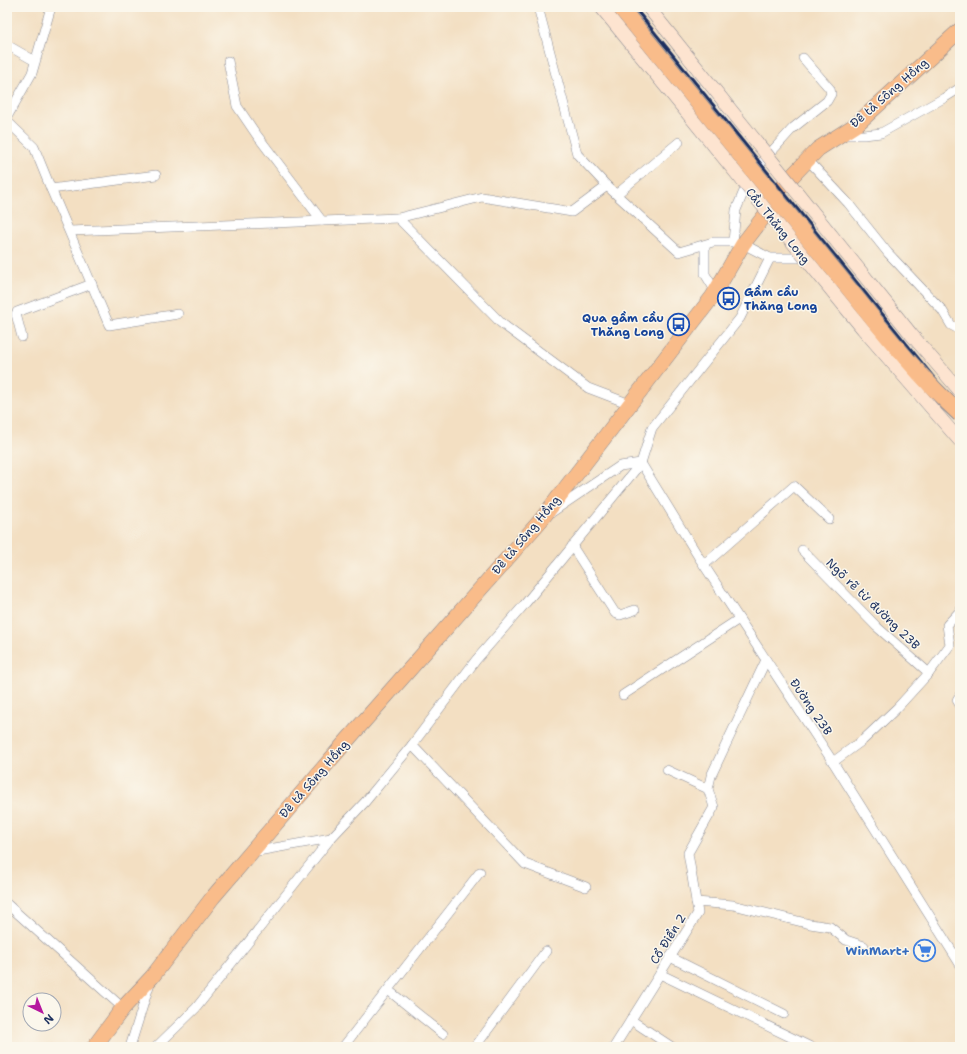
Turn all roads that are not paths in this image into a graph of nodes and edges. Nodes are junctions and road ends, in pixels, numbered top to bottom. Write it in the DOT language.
graph roads {
  1 [pos="51,7"];
  2 [pos="538,7"];
  3 [pos="601,7"];
  4 [pos="620,7"];
  5 [pos="648,7"];
  6 [pos="960,30"];
  7 [pos="7,45"];
  8 [pos="803,58"];
  9 [pos="228,60"];
  10 [pos="36,61"];
  11 [pos="960,88"];
  12 [pos="7,117"];
  13 [pos="7,121"];
  14 [pos="840,135"];
  15 [pos="680,142"];
  16 [pos="808,160"];
  17 [pos="156,176"];
  18 [pos="607,186"];
  19 [pos="51,189"];
  20 [pos="617,194"];
  21 [pos="398,218"];
  22 [pos="322,221"];
  23 [pos="70,231"];
  24 [pos="738,243"];
  25 [pos="705,245"];
  26 [pos="770,258"];
  27 [pos="92,284"];
  28 [pos="716,292"];
  29 [pos="178,314"];
  30 [pos="960,330"];
  31 [pos="22,337"];
  32 [pos="960,391"];
  33 [pos="630,404"];
  34 [pos="960,414"];
  35 [pos="960,432"];
  36 [pos="960,441"];
  37 [pos="641,463"];
  38 [pos="829,519"];
  39 [pos="541,520"];
  40 [pos="572,546"];
  41 [pos="802,550"];
  42 [pos="704,565"];
  43 [pos="635,610"];
  44 [pos="960,611"];
  45 [pos="739,619"];
  46 [pos="766,660"];
  47 [pos="929,673"];
  48 [pos="623,695"];
  49 [pos="960,695"];
  50 [pos="960,705"];
  51 [pos="412,745"];
  52 [pos="833,762"];
  53 [pos="667,770"];
  54 [pos="708,789"];
  55 [pos="331,838"];
  56 [pos="252,852"];
  57 [pos="480,872"];
  58 [pos="586,887"];
  59 [pos="696,902"];
  60 [pos="7,904"];
  61 [pos="864,946"];
  62 [pos="546,951"];
  63 [pos="670,957"];
  64 [pos="960,964"];
  65 [pos="660,974"];
  66 [pos="152,977"];
  67 [pos="388,990"];
  68 [pos="123,1008"];
  69 [pos="784,1014"];
  70 [pos="630,1020"];
  71 [pos="443,1034"];
  72 [pos="94,1047"];
  73 [pos="130,1047"];
  74 [pos="156,1047"];
  75 [pos="343,1047"];
  76 [pos="475,1047"];
  77 [pos="614,1047"];
  78 [pos="672,1047"];
  79 [pos="811,1047"];
  1 -- 10 [label="street"];
  2 -- 18 [label="street"];
  3 -- 36 [label="main road, Cầu Thăng Long, bridge"];
  4 -- 34 [label="highway, Cầu Thăng Long, bridge"];
  5 -- 32 [label="main road, bridge"];
  6 -- 14 [label="main road, Đê tả Sông Hồng"];
  7 -- 10 [label="street"];
  8 -- 24 [label="street"];
  9 -- 22 [label="street"];
  10 -- 12 [label="street"];
  11 -- 14 [label="street"];
  13 -- 19 [label="street"];
  14 -- 16 [label="main road, Đê tả Sông Hồng"];
  15 -- 20 [label="street"];
  16 -- 24 [label="main road, Đê tả Sông Hồng"];
  16 -- 30 [label="street"];
  17 -- 19 [label="street"];
  18 -- 20 [label="street"];
  18 -- 21 [label="street"];
  19 -- 23 [label="street"];
  20 -- 25 [label="street"];
  21 -- 22 [label="street"];
  21 -- 33 [label="street"];
  22 -- 23 [label="street"];
  23 -- 27 [label="street"];
  24 -- 25 [label="street"];
  24 -- 26 [label="street"];
  24 -- 28 [label="main road, Đê tả Sông Hồng"];
  25 -- 28 [label="street"];
  26 -- 35 [label="street"];
  26 -- 37 [label="street"];
  27 -- 29 [label="street"];
  27 -- 31 [label="street"];
  28 -- 33 [label="main road, Đê tả Sông Hồng"];
  33 -- 39 [label="main road, Đê tả Sông Hồng"];
  37 -- 39 [label="street"];
  37 -- 40 [label="street"];
  37 -- 42 [label="street, Đường 23B"];
  38 -- 42 [label="street"];
  39 -- 56 [label="main road, Đê tả Sông Hồng"];
  40 -- 43 [label="street"];
  40 -- 51 [label="street"];
  41 -- 47 [label="street, Ngõ rẽ từ đường 23B"];
  42 -- 45 [label="street, Đường 23B"];
  44 -- 47 [label="street"];
  45 -- 46 [label="street, Đường 23B"];
  45 -- 48 [label="street"];
  46 -- 52 [label="street, Đường 23B"];
  46 -- 54 [label="street"];
  47 -- 52 [label="street"];
  49 -- 50 [label="street"];
  51 -- 55 [label="street"];
  51 -- 58 [label="street"];
  52 -- 64 [label="street, Đường 23B"];
  53 -- 54 [label="street"];
  54 -- 59 [label="street, Cổ Điển 2"];
  55 -- 56 [label="street"];
  55 -- 74 [label="street"];
  56 -- 66 [label="main road, Đê tả Sông Hồng"];
  57 -- 67 [label="street"];
  59 -- 61 [label="street"];
  59 -- 63 [label="street, Cổ Điển 2"];
  60 -- 68 [label="street"];
  62 -- 76 [label="street"];
  63 -- 65 [label="street, Cổ Điển 2"];
  63 -- 69 [label="street"];
  65 -- 70 [label="street, Cổ Điển 2"];
  65 -- 79 [label="street"];
  66 -- 68 [label="main road, Đê tả Sông Hồng"];
  66 -- 73 [label="street"];
  67 -- 71 [label="street"];
  67 -- 75 [label="street"];
  68 -- 72 [label="main road, Đê tả Sông Hồng"];
  70 -- 77 [label="street, Cổ Điển 2"];
  70 -- 78 [label="street"];
}
